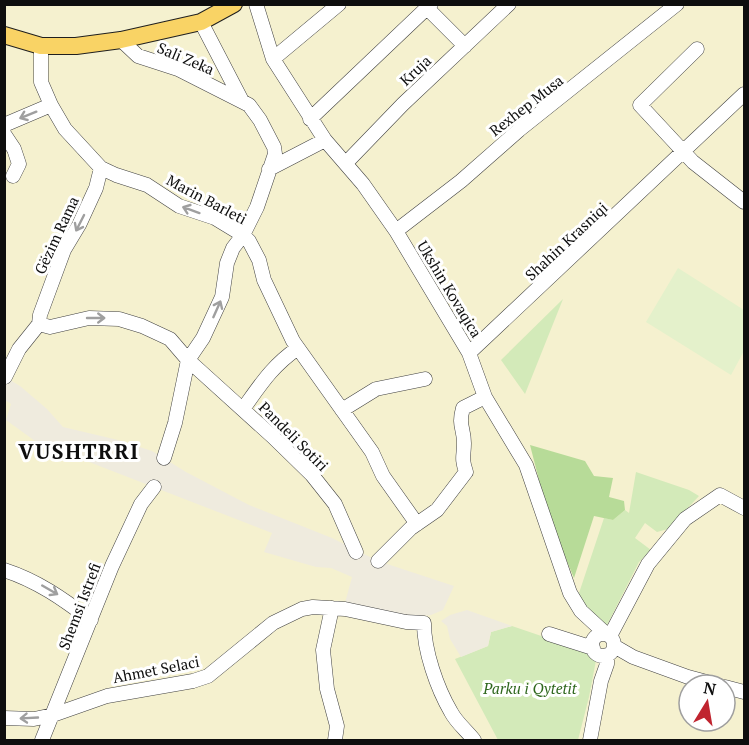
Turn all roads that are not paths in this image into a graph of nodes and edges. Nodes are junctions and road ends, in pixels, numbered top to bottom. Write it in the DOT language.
graph roads {
  1 [pos="256,4"];
  2 [pos="339,4"];
  3 [pos="509,4"];
  4 [pos="677,4"];
  5 [pos="429,6"];
  6 [pos="225,7"];
  7 [pos="201,22"];
  8 [pos="4,35"];
  9 [pos="122,40"];
  10 [pos="41,46"];
  11 [pos="465,46"];
  12 [pos="697,49"];
  13 [pos="273,59"];
  14 [pos="744,94"];
  15 [pos="243,101"];
  16 [pos="51,105"];
  17 [pos="310,119"];
  18 [pos="4,125"];
  19 [pos="4,134"];
  20 [pos="325,140"];
  21 [pos="684,151"];
  22 [pos="346,163"];
  23 [pos="101,168"];
  24 [pos="269,169"];
  25 [pos="13,176"];
  26 [pos="744,202"];
  27 [pos="396,231"];
  28 [pos="243,235"];
  29 [pos="39,324"];
  30 [pos="298,348"];
  31 [pos="469,353"];
  32 [pos="189,360"];
  33 [pos="5,377"];
  34 [pos="425,380"];
  35 [pos="485,397"];
  36 [pos="243,409"];
  37 [pos="342,410"];
  38 [pos="164,458"];
  39 [pos="154,487"];
  40 [pos="744,508"];
  41 [pos="417,524"];
  42 [pos="356,552"];
  43 [pos="378,561"];
  44 [pos="4,570"];
  45 [pos="332,608"];
  46 [pos="91,620"];
  47 [pos="549,634"];
  48 [pos="604,646"];
  49 [pos="677,673"];
  50 [pos="53,715"];
  51 [pos="4,718"];
  52 [pos="42,741"];
  53 [pos="335,741"];
  54 [pos="474,741"];
  55 [pos="590,741"];
  1 -- 13 [label="street, Ukshin Kovaqica"];
  2 -- 13 [label="street"];
  3 -- 11 [label="street, Kruja"];
  4 -- 27 [label="street, Rexhep Musa"];
  5 -- 11 [label="street"];
  5 -- 17 [label="street"];
  6 -- 7 [label="main road"];
  7 -- 9 [label="main road"];
  7 -- 15 [label="street, Sali Zeka"];
  8 -- 10 [label="main road"];
  9 -- 10 [label="main road"];
  9 -- 15 [label="street, Sali Zeka"];
  10 -- 16 [label="street, Marin Barleti"];
  11 -- 22 [label="street, Kruja"];
  12 -- 21 [label="street"];
  13 -- 17 [label="street, Ukshin Kovaqica"];
  14 -- 21 [label="street, Shahin Krasniqi"];
  15 -- 24 [label="street, Sali Zeka"];
  16 -- 18 [label="street, one-way"];
  16 -- 23 [label="street, Marin Barleti"];
  17 -- 20 [label="street, Ukshin Kovaqica"];
  19 -- 25 [label="street"];
  20 -- 22 [label="street, Ukshin Kovaqica"];
  20 -- 24 [label="street"];
  21 -- 26 [label="street"];
  21 -- 31 [label="street, Shahin Krasniqi"];
  22 -- 27 [label="street, Ukshin Kovaqica"];
  28 -- 23 [label="street, Marin Barleti, one-way"];
  23 -- 29 [label="street, Gëzim Rama, one-way"];
  24 -- 28 [label="street, Sali Zeka"];
  27 -- 31 [label="street, Ukshin Kovaqica"];
  28 -- 30 [label="street, Marin Barleti"];
  32 -- 28 [label="street, Sali Zeka, one-way"];
  29 -- 32 [label="street, Pandeli Sotiri, one-way"];
  29 -- 33 [label="street, Gëzim Rama"];
  30 -- 36 [label="street"];
  30 -- 37 [label="street, Marin Barleti"];
  31 -- 35 [label="street, Ukshin Kovaqica"];
  32 -- 36 [label="street, Pandeli Sotiri"];
  32 -- 38 [label="street, Sali Zeka"];
  34 -- 37 [label="street"];
  35 -- 41 [label="street"];
  35 -- 48 [label="street, Ukshin Kovaqica"];
  36 -- 42 [label="street, Pandeli Sotiri"];
  37 -- 41 [label="street, Marin Barleti"];
  39 -- 46 [label="street, Shemsi Istrefi"];
  40 -- 48 [label="street"];
  41 -- 43 [label="street"];
  44 -- 46 [label="street, one-way"];
  45 -- 50 [label="street, Ahmet Selaci"];
  45 -- 53 [label="street"];
  45 -- 54 [label="street, Ahmet Selaci"];
  46 -- 50 [label="street, Shemsi Istrefi"];
  47 -- 48 [label="street"];
  48 -- 49 [label="street"];
  48 -- 55 [label="street"];
  50 -- 51 [label="street, Ahmet Selaci, one-way"];
  50 -- 52 [label="street, Shemsi Istrefi"];
}
